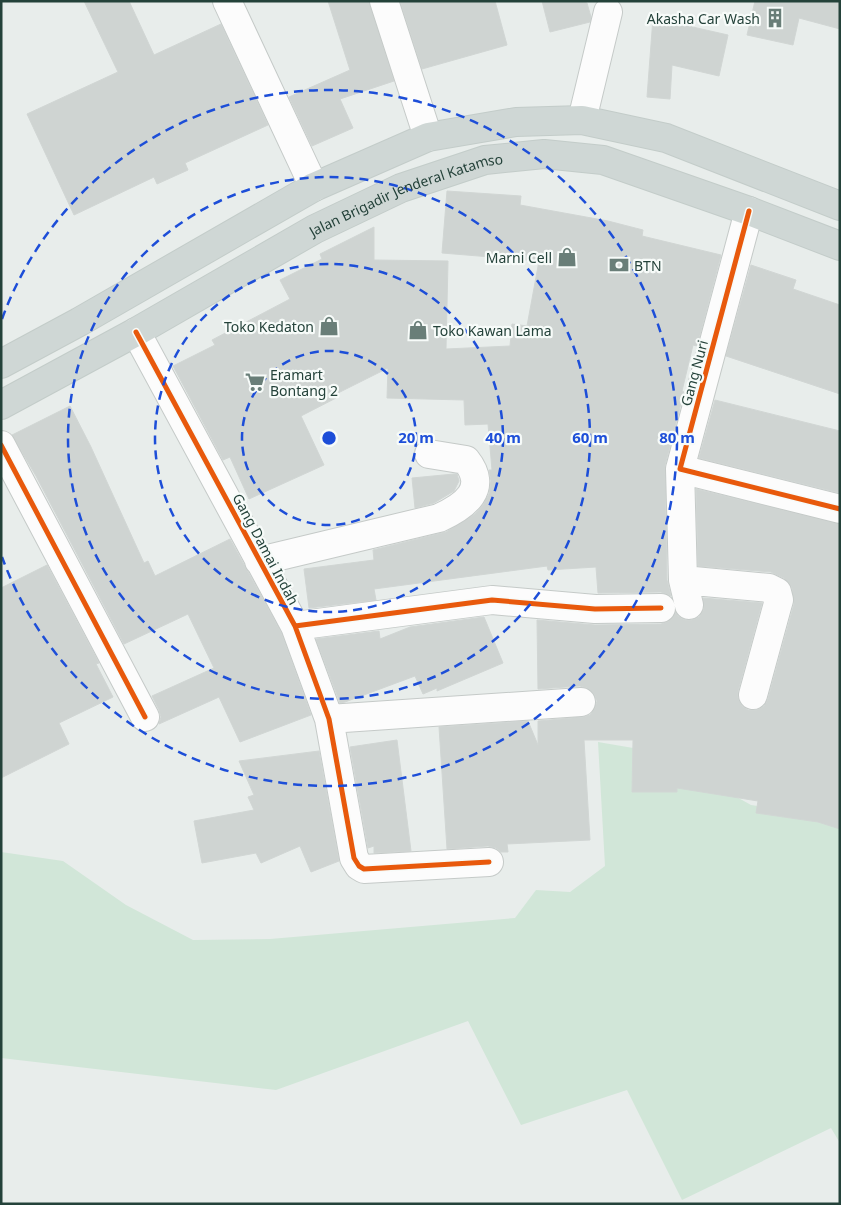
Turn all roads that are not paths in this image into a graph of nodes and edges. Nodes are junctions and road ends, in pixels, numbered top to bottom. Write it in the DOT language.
graph roads {
  1 [pos="227,1"];
  2 [pos="384,1"];
  3 [pos="608,12"];
  4 [pos="582,120"];
  5 [pos="428,137"];
  6 [pos="314,187"];
  7 [pos="840,206"];
  8 [pos="749,211"];
  9 [pos="840,246"];
  10 [pos="136,332"];
  11 [pos="1,364"];
  12 [pos="1,405"];
  13 [pos="1,445"];
  14 [pos="429,454"];
  15 [pos="680,469"];
  16 [pos="840,508"];
  17 [pos="260,561"];
  18 [pos="661,608"];
  19 [pos="294,626"];
  20 [pos="753,695"];
  21 [pos="581,702"];
  22 [pos="146,717"];
  23 [pos="329,719"];
  24 [pos="489,862"];
  1 -- 6 [label="street"];
  2 -- 5 [label="street"];
  3 -- 4 [label="street"];
  4 -- 5 [label="main road"];
  4 -- 7 [label="main road"];
  5 -- 6 [label="main road"];
  6 -- 11 [label="main road"];
  8 -- 9 [label="main road, Jalan Brigadir Jenderal Katamso"];
  8 -- 10 [label="main road, Jalan Brigadir Jenderal Katamso"];
  8 -- 15 [label="street, Gang Nuri"];
  10 -- 12 [label="main road, Jalan Brigadir Jenderal Katamso"];
  10 -- 17 [label="street, Gang Damai Indah"];
  13 -- 22 [label="street"];
  14 -- 17 [label="street"];
  15 -- 16 [label="street"];
  15 -- 20 [label="street, Gang Nuri"];
  17 -- 19 [label="street, Gang Damai Indah"];
  18 -- 19 [label="street"];
  19 -- 23 [label="street, Gang Damai Indah"];
  21 -- 23 [label="street"];
  23 -- 24 [label="street, Gang Damai Indah"];
}
